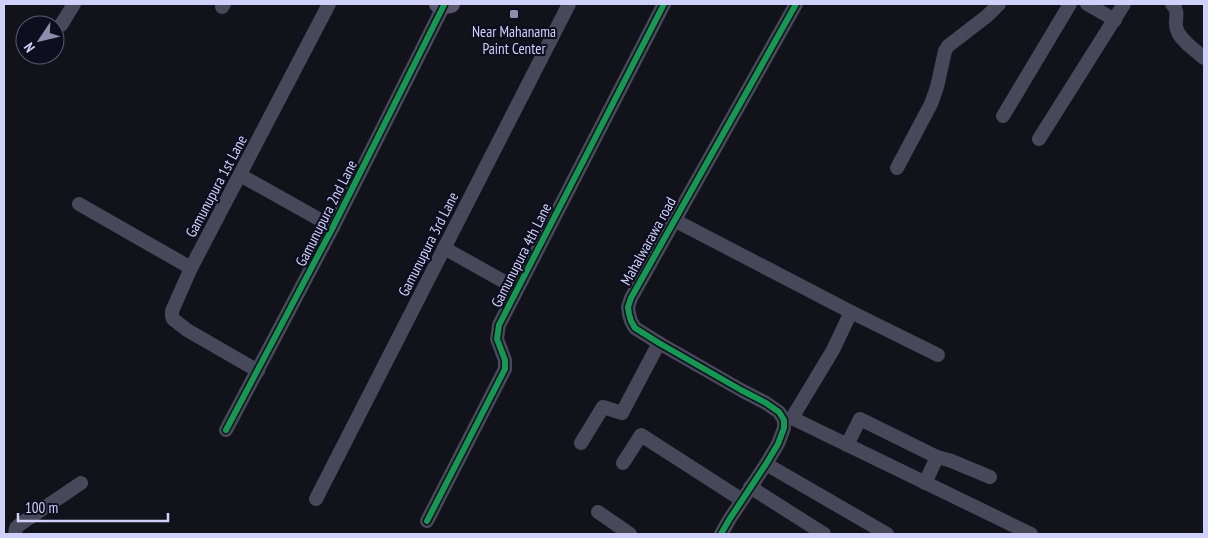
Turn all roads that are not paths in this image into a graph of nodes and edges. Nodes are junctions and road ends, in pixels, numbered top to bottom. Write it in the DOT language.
graph roads {
  1 [pos="74,4"];
  2 [pos="329,4"];
  3 [pos="445,4"];
  4 [pos="569,4"];
  5 [pos="664,4"];
  6 [pos="796,4"];
  7 [pos="999,4"];
  8 [pos="1070,4"];
  9 [pos="1088,4"];
  10 [pos="1124,4"];
  11 [pos="1172,4"];
  12 [pos="65,19"];
  13 [pos="1115,20"];
  14 [pos="1204,58"];
  15 [pos="1003,116"];
  16 [pos="1040,139"];
  17 [pos="897,168"];
  18 [pos="240,175"];
  19 [pos="79,204"];
  20 [pos="674,220"];
  21 [pos="333,227"];
  22 [pos="444,248"];
  23 [pos="191,268"];
  24 [pos="517,289"];
  25 [pos="851,312"];
  26 [pos="659,343"];
  27 [pos="938,355"];
  28 [pos="258,371"];
  29 [pos="788,419"];
  30 [pos="226,430"];
  31 [pos="582,443"];
  32 [pos="848,445"];
  33 [pos="937,457"];
  34 [pos="623,463"];
  35 [pos="766,464"];
  36 [pos="990,477"];
  37 [pos="925,482"];
  38 [pos="81,483"];
  39 [pos="750,487"];
  40 [pos="316,499"];
  41 [pos="742,500"];
  42 [pos="598,512"];
  43 [pos="427,521"];
  44 [pos="15,534"];
  45 [pos="630,534"];
  46 [pos="721,534"];
  47 [pos="824,534"];
  48 [pos="887,534"];
  49 [pos="1031,534"];
  1 -- 12 [label="street"];
  2 -- 18 [label="street, Gamunupura 1st Lane"];
  3 -- 21 [label="street, Gamunupura 2nd Lane"];
  4 -- 22 [label="street, Gamunupura 3rd Lane"];
  5 -- 24 [label="street, Gamunupura 4th Lane"];
  6 -- 20 [label="street, Mahalwarawa road"];
  7 -- 17 [label="street"];
  8 -- 15 [label="street"];
  9 -- 13 [label="street"];
  10 -- 13 [label="street"];
  11 -- 14 [label="street"];
  13 -- 16 [label="street"];
  18 -- 21 [label="street"];
  18 -- 23 [label="street, Gamunupura 1st Lane"];
  19 -- 23 [label="street"];
  20 -- 25 [label="street"];
  20 -- 26 [label="street, Mahalwarawa road"];
  21 -- 28 [label="street, Gamunupura 2nd Lane"];
  22 -- 24 [label="street"];
  22 -- 40 [label="street, Gamunupura 3rd Lane"];
  23 -- 28 [label="street, Gamunupura 1st Lane"];
  24 -- 43 [label="street, Gamunupura 4th Lane"];
  25 -- 27 [label="street"];
  25 -- 29 [label="street"];
  26 -- 29 [label="street, Mahalwarawa road"];
  26 -- 31 [label="street"];
  28 -- 30 [label="street, Gamunupura 2nd Lane"];
  29 -- 32 [label="street, Mahalwarawa road"];
  29 -- 35 [label="street"];
  32 -- 33 [label="street"];
  32 -- 37 [label="street, Mahalwarawa road"];
  33 -- 36 [label="street"];
  33 -- 37 [label="street"];
  34 -- 41 [label="street"];
  35 -- 39 [label="street"];
  35 -- 48 [label="street"];
  37 -- 49 [label="street, Mahalwarawa road"];
  38 -- 44 [label="street"];
  39 -- 41 [label="street"];
  39 -- 47 [label="street"];
  41 -- 46 [label="street"];
  42 -- 45 [label="street"];
}
